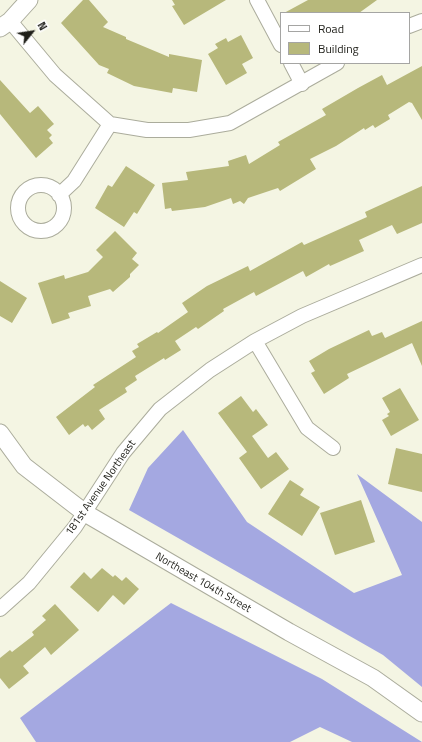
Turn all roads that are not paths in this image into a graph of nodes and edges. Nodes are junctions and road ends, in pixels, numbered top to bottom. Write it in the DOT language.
graph roads {
  1 [pos="29,0"];
  2 [pos="257,0"];
  3 [pos="422,21"];
  4 [pos="5,24"];
  5 [pos="410,26"];
  6 [pos="280,43"];
  7 [pos="292,64"];
  8 [pos="335,64"];
  9 [pos="302,84"];
  10 [pos="110,124"];
  11 [pos="59,195"];
  12 [pos="422,265"];
  13 [pos="255,341"];
  14 [pos="0,433"];
  15 [pos="333,448"];
  16 [pos="85,513"];
  17 [pos="0,609"];
  18 [pos="422,714"];
  1 -- 4 [label="street"];
  2 -- 6 [label="street"];
  3 -- 5 [label="street"];
  4 -- 10 [label="street"];
  7 -- 9 [label="street"];
  8 -- 9 [label="street"];
  9 -- 10 [label="street"];
  10 -- 11 [label="street"];
  12 -- 13 [label="street, 181st Avenue Northeast"];
  13 -- 15 [label="street"];
  13 -- 16 [label="street, 181st Avenue Northeast"];
  14 -- 16 [label="street, Northeast 104th Street"];
  16 -- 17 [label="street, 181st Avenue Northeast"];
  16 -- 18 [label="street, Northeast 104th Street"];
}
